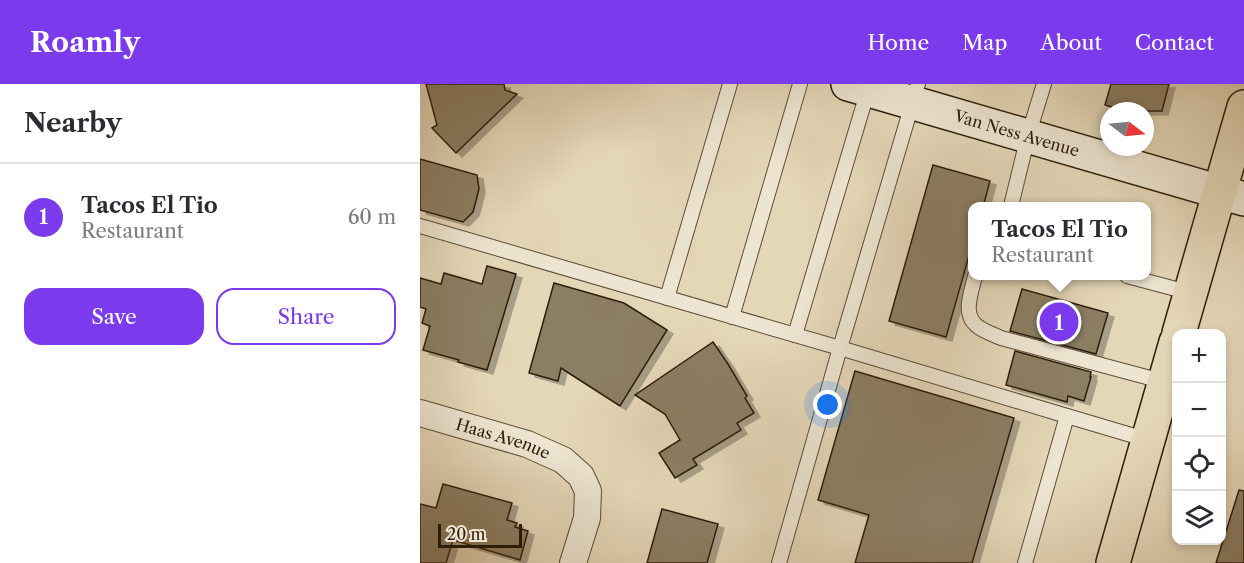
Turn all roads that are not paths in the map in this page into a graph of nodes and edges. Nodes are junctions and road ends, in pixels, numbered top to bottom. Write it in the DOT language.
graph roads {
  1 [pos="730,84"];
  2 [pos="800,84"];
  3 [pos="1044,84"];
  4 [pos="858,87"];
  5 [pos="916,94"];
  6 [pos="1244,107"];
  7 [pos="1028,136"];
  8 [pos="1231,195"];
  9 [pos="1012,202"];
  10 [pos="420,226"];
  11 [pos="974,280"];
  12 [pos="1142,280"];
  13 [pos="1191,293"];
  14 [pos="667,298"];
  15 [pos="732,316"];
  16 [pos="1180,329"];
  17 [pos="795,335"];
  18 [pos="840,348"];
  19 [pos="1172,357"];
  20 [pos="1165,382"];
  21 [pos="420,413"];
  22 [pos="1068,416"];
  23 [pos="1148,440"];
  24 [pos="573,563"];
  25 [pos="779,563"];
  26 [pos="1025,563"];
  27 [pos="1113,563"];
  1 -- 14 [label="lane"];
  2 -- 15 [label="lane"];
  3 -- 7 [label="lane"];
  4 -- 5 [label="main road, Van Ness Avenue"];
  4 -- 17 [label="lane"];
  5 -- 7 [label="main road, Van Ness Avenue"];
  5 -- 18 [label="lane"];
  6 -- 8 [label="main road"];
  7 -- 8 [label="main road, Van Ness Avenue"];
  7 -- 9 [label="lane"];
  8 -- 13 [label="main road"];
  10 -- 14 [label="lane"];
  11 -- 20 [label="lane"];
  12 -- 13 [label="lane"];
  13 -- 16 [label="main road"];
  14 -- 15 [label="lane"];
  15 -- 17 [label="lane"];
  17 -- 18 [label="lane"];
  18 -- 22 [label="lane"];
  18 -- 25 [label="lane"];
  19 -- 20 [label="main road"];
  20 -- 23 [label="main road"];
  21 -- 24 [label="street, Haas Avenue"];
  22 -- 23 [label="lane"];
  22 -- 26 [label="lane"];
  23 -- 27 [label="main road"];
}
